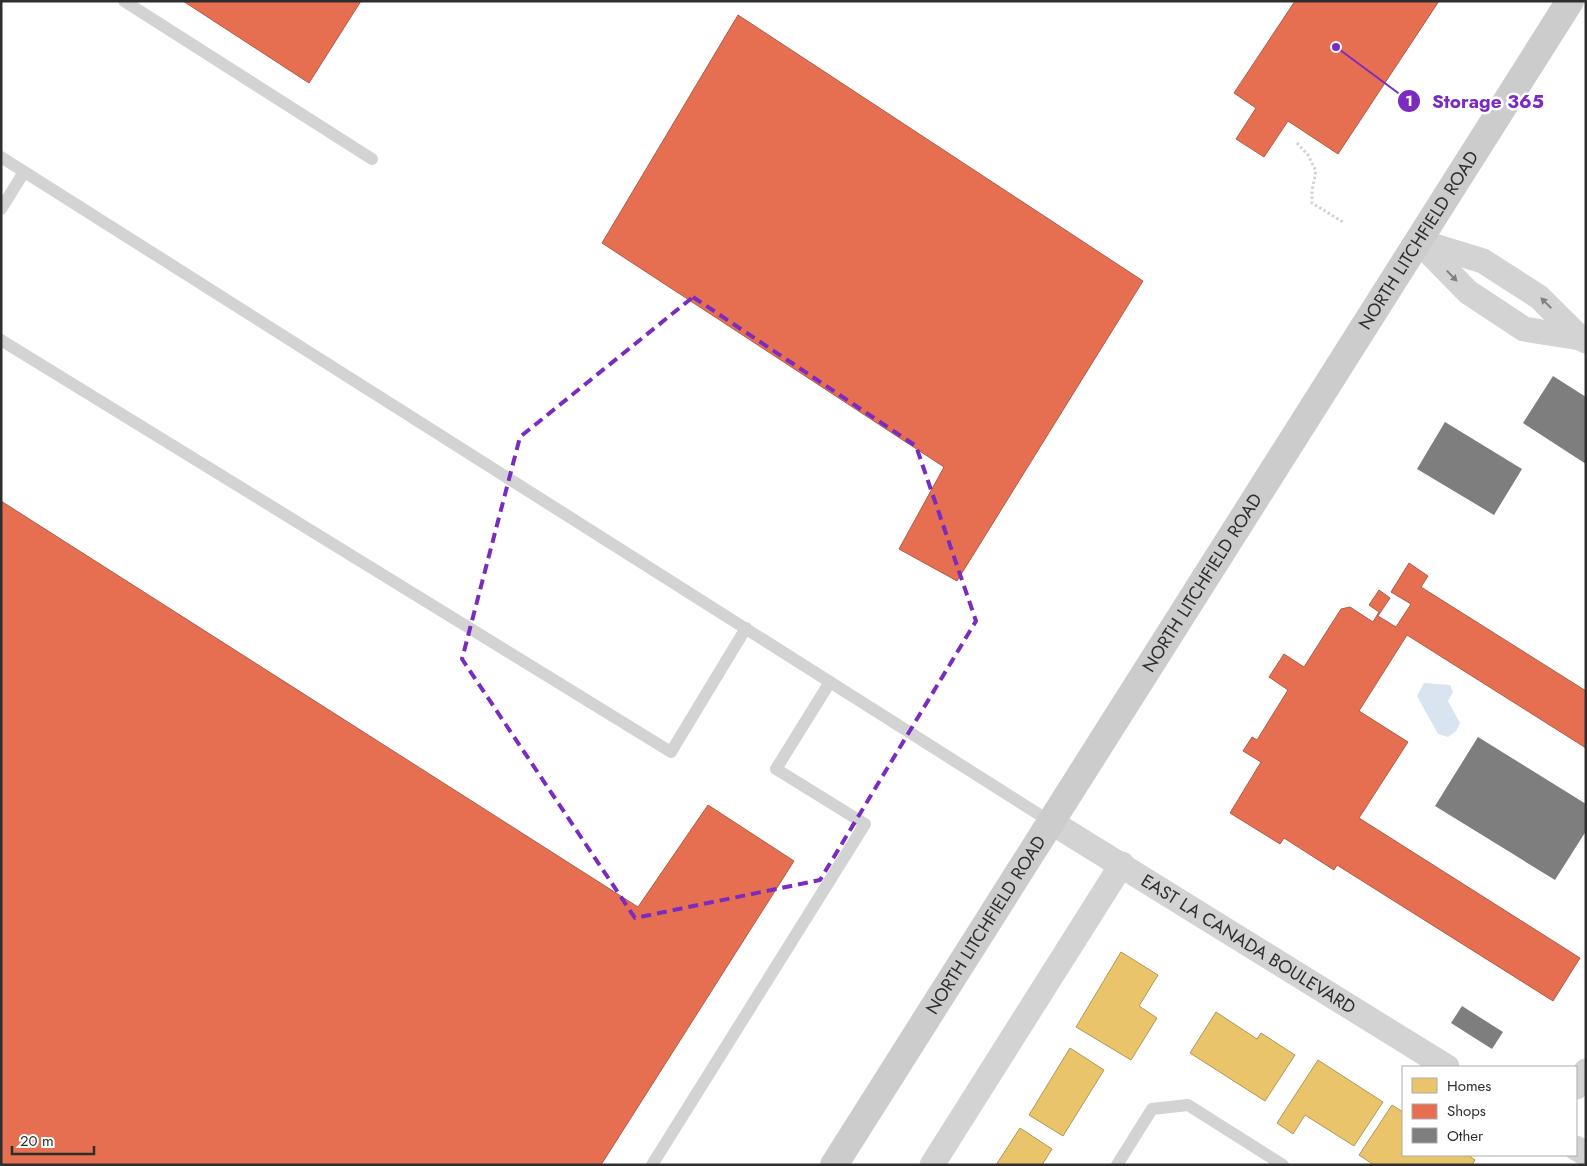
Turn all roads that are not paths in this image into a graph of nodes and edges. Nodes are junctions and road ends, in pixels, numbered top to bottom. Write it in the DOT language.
graph roads {
  1 [pos="124,1"];
  2 [pos="1570,1"];
  3 [pos="1,157"];
  4 [pos="372,159"];
  5 [pos="24,172"];
  6 [pos="1,209"];
  7 [pos="1418,241"];
  8 [pos="1,340"];
  9 [pos="1583,340"];
  10 [pos="746,628"];
  11 [pos="830,682"];
  12 [pos="1051,822"];
  13 [pos="1122,864"];
  14 [pos="1445,1066"];
  15 [pos="1586,1071"];
  16 [pos="1577,1085"];
  17 [pos="652,1165"];
  18 [pos="834,1165"];
  19 [pos="932,1165"];
  20 [pos="1117,1165"];
  21 [pos="1283,1165"];
  1 -- 4 [label="lane"];
  2 -- 7 [label="main road, NORTH LITCHFIELD ROAD"];
  3 -- 5 [label="lane"];
  5 -- 6 [label="lane"];
  5 -- 10 [label="lane"];
  9 -- 7 [label="street, one-way"];
  7 -- 9 [label="street, one-way"];
  7 -- 12 [label="main road, NORTH LITCHFIELD ROAD"];
  8 -- 10 [label="lane"];
  10 -- 11 [label="lane"];
  11 -- 12 [label="lane"];
  11 -- 17 [label="lane"];
  12 -- 13 [label="street, EAST LA CANADA BOULEVARD"];
  12 -- 18 [label="main road, NORTH LITCHFIELD ROAD"];
  13 -- 14 [label="street, EAST LA CANADA BOULEVARD"];
  13 -- 19 [label="street"];
  15 -- 16 [label="street"];
  20 -- 21 [label="lane"];
}
